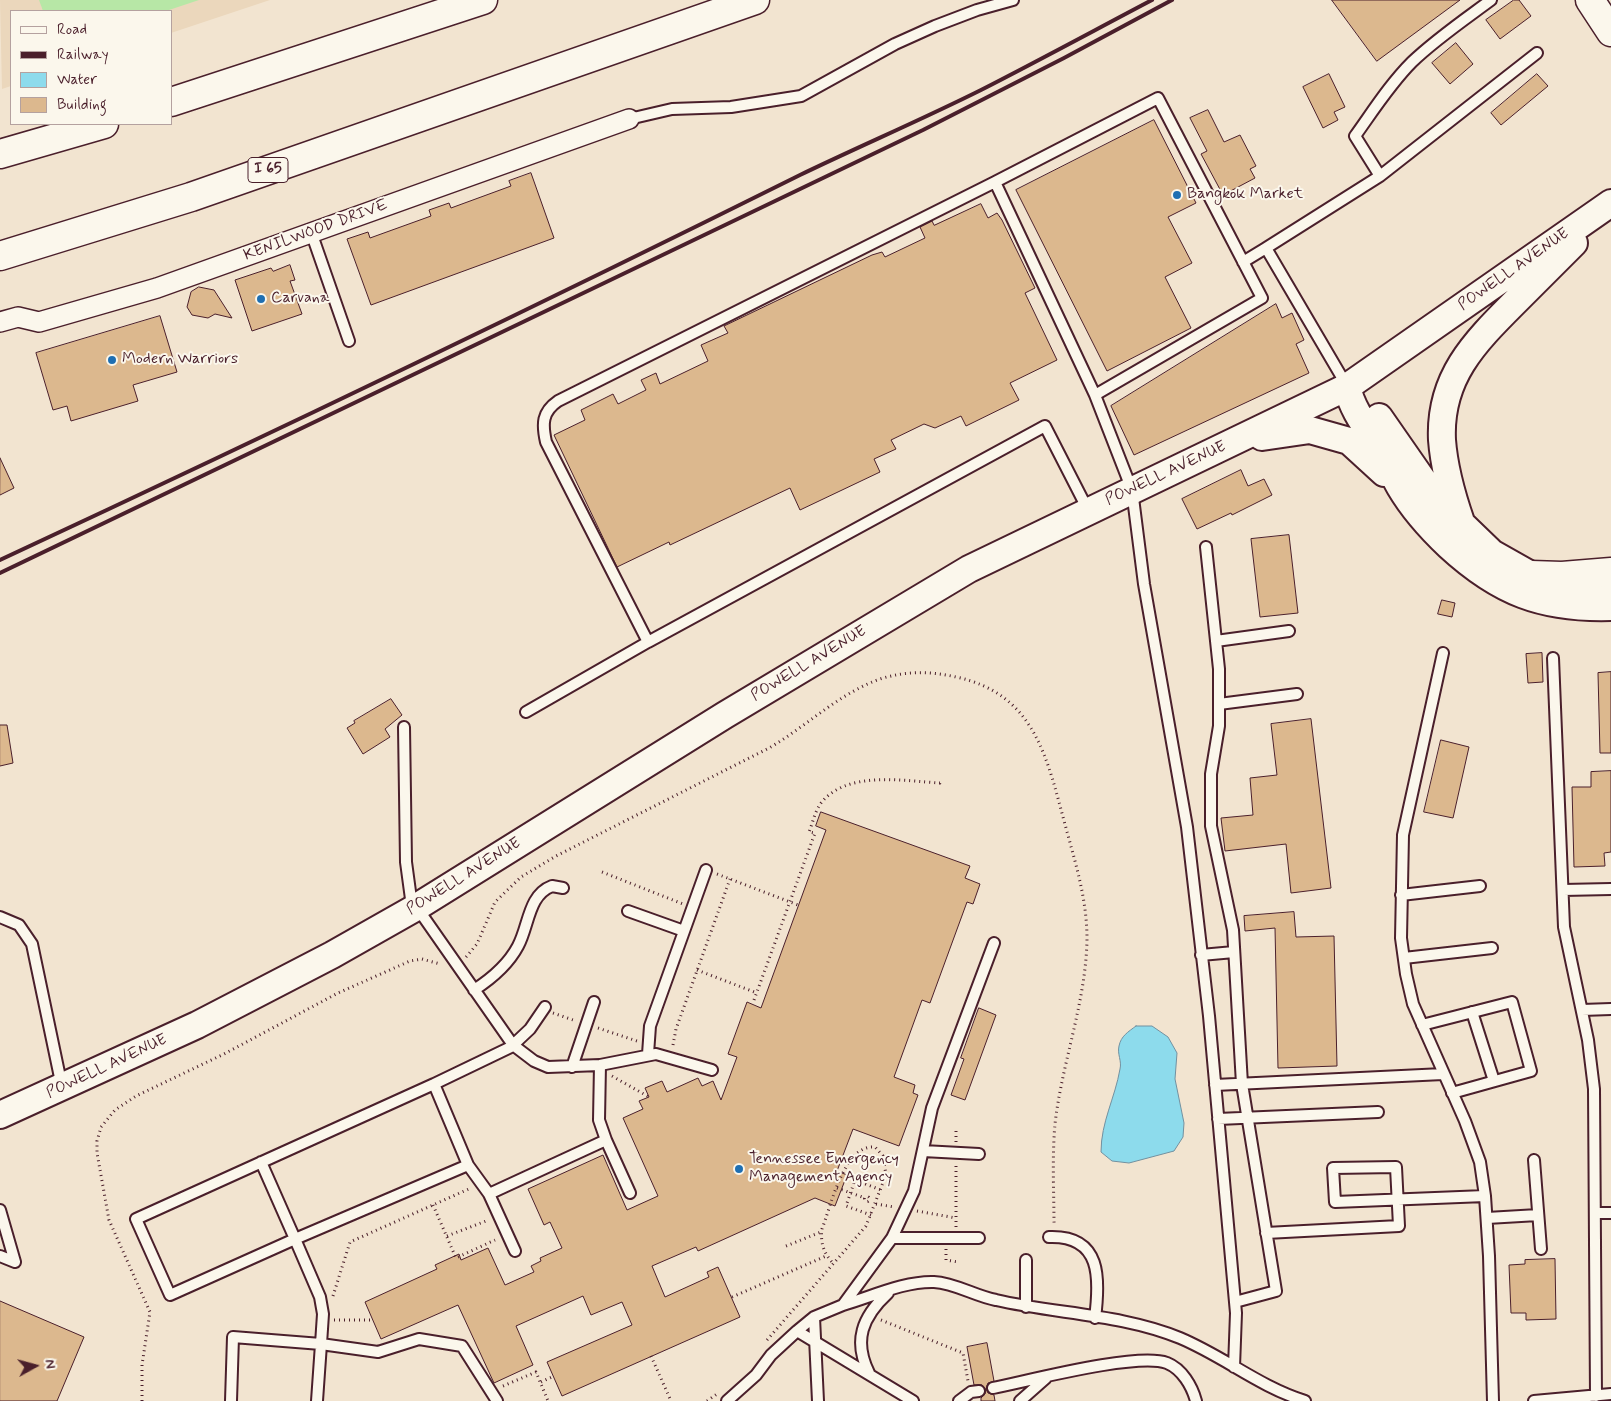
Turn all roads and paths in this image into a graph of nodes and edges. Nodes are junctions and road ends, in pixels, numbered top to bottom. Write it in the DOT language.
graph roads {
  1 [pos="483,0"];
  2 [pos="719,0"];
  3 [pos="755,0"];
  4 [pos="1013,0"];
  5 [pos="1491,0"];
  6 [pos="1590,0"];
  7 [pos="1611,32"];
  8 [pos="1537,53"];
  9 [pos="533,76"];
  10 [pos="172,102"];
  11 [pos="629,119"];
  12 [pos="101,125"];
  13 [pos="0,154"];
  14 [pos="1380,176"];
  15 [pos="995,182"];
  16 [pos="1611,205"];
  17 [pos="311,232"];
  18 [pos="1266,248"];
  19 [pos="0,256"];
  20 [pos="1243,262"];
  21 [pos="0,322"];
  22 [pos="349,341"];
  23 [pos="1347,387"];
  24 [pos="1095,395"];
  25 [pos="1237,440"];
  26 [pos="1400,488"];
  27 [pos="1132,490"];
  28 [pos="1088,510"];
  29 [pos="1461,522"];
  30 [pos="1206,547"];
  31 [pos="1611,572"];
  32 [pos="1530,575"];
  33 [pos="1611,589"];
  34 [pos="1611,607"];
  35 [pos="1289,631"];
  36 [pos="648,642"];
  37 [pos="1216,642"];
  38 [pos="1443,654"];
  39 [pos="1553,658"];
  40 [pos="1297,694"];
  41 [pos="1219,704"];
  42 [pos="526,712"];
  43 [pos="404,728"];
  44 [pos="941,780"];
  45 [pos="706,870"];
  46 [pos="602,872"];
  47 [pos="730,879"];
  48 [pos="1480,886"];
  49 [pos="563,888"];
  50 [pos="1611,889"];
  51 [pos="1563,890"];
  52 [pos="1401,895"];
  53 [pos="790,902"];
  54 [pos="798,905"];
  55 [pos="693,907"];
  56 [pos="415,908"];
  57 [pos="628,911"];
  58 [pos="0,917"];
  59 [pos="684,931"];
  60 [pos="994,943"];
  61 [pos="1492,948"];
  62 [pos="1234,952"];
  63 [pos="1201,955"];
  64 [pos="1404,958"];
  65 [pos="454,963"];
  66 [pos="697,970"];
  67 [pos="474,990"];
  68 [pos="757,993"];
  69 [pos="754,1000"];
  70 [pos="594,1002"];
  71 [pos="544,1008"];
  72 [pos="1611,1009"];
  73 [pos="1582,1010"];
  74 [pos="1472,1012"];
  75 [pos="587,1024"];
  76 [pos="1422,1025"];
  77 [pos="649,1042"];
  78 [pos="513,1045"];
  79 [pos="673,1045"];
  80 [pos="678,1047"];
  81 [pos="648,1054"];
  82 [pos="572,1067"];
  83 [pos="600,1067"];
  84 [pos="712,1070"];
  85 [pos="1444,1074"];
  86 [pos="1494,1081"];
  87 [pos="434,1084"];
  88 [pos="1242,1084"];
  89 [pos="1215,1085"];
  90 [pos="62,1088"];
  91 [pos="1452,1093"];
  92 [pos="648,1097"];
  93 [pos="1378,1112"];
  94 [pos="0,1115"];
  95 [pos="1218,1118"];
  96 [pos="1247,1118"];
  97 [pos="956,1130"];
  98 [pos="606,1140"];
  99 [pos="923,1151"];
  100 [pos="956,1153"];
  101 [pos="979,1154"];
  102 [pos="1534,1160"];
  103 [pos="261,1162"];
  104 [pos="468,1165"];
  105 [pos="480,1182"];
  106 [pos="837,1188"];
  107 [pos="881,1190"];
  108 [pos="630,1193"];
  109 [pos="850,1193"];
  110 [pos="489,1194"];
  111 [pos="1485,1196"];
  112 [pos="865,1198"];
  113 [pos="1398,1200"];
  114 [pos="433,1205"];
  115 [pos="0,1210"];
  116 [pos="1595,1213"];
  117 [pos="1611,1213"];
  118 [pos="871,1215"];
  119 [pos="1538,1215"];
  120 [pos="1487,1218"];
  121 [pos="488,1227"];
  122 [pos="822,1232"];
  123 [pos="492,1234"];
  124 [pos="1266,1234"];
  125 [pos="446,1236"];
  126 [pos="1051,1237"];
  127 [pos="892,1238"];
  128 [pos="956,1238"];
  129 [pos="979,1238"];
  130 [pos="295,1239"];
  131 [pos="786,1246"];
  132 [pos="1541,1249"];
  133 [pos="515,1251"];
  134 [pos="0,1256"];
  135 [pos="826,1256"];
  136 [pos="1026,1260"];
  137 [pos="958,1262"];
  138 [pos="833,1264"];
  139 [pos="890,1291"];
  140 [pos="732,1297"];
  141 [pos="332,1299"];
  142 [pos="1235,1302"];
  143 [pos="842,1305"];
  144 [pos="1026,1307"];
  145 [pos="331,1313"];
  146 [pos="869,1314"];
  147 [pos="814,1317"];
  148 [pos="1095,1318"];
  149 [pos="796,1330"];
  150 [pos="815,1342"];
  151 [pos="324,1345"];
  152 [pos="763,1345"];
  153 [pos="651,1356"];
  154 [pos="1234,1367"];
  155 [pos="870,1374"];
  156 [pos="554,1376"];
  157 [pos="1047,1377"];
  158 [pos="540,1382"];
  159 [pos="993,1388"];
  160 [pos="490,1391"];
  161 [pos="721,1391"];
  162 [pos="975,1391"];
  163 [pos="1611,1394"];
  164 [pos="1596,1396"];
  165 [pos="142,1401"];
  166 [pos="231,1401"];
  167 [pos="317,1401"];
  168 [pos="497,1401"];
  169 [pos="548,1401"];
  170 [pos="671,1401"];
  171 [pos="707,1401"];
  172 [pos="727,1401"];
  173 [pos="818,1401"];
  174 [pos="913,1401"];
  175 [pos="959,1401"];
  176 [pos="1020,1401"];
  177 [pos="1196,1401"];
  178 [pos="1305,1401"];
  179 [pos="1494,1401"];
  180 [pos="1534,1401"];
  1 -- 10 [label="highway"];
  2 -- 9 [label="highway, I 65"];
  3 -- 9 [label="highway"];
  4 -- 11 [label="lane"];
  5 -- 14 [label="lane"];
  6 -- 7 [label="highway"];
  8 -- 14 [label="lane"];
  9 -- 19 [label="highway, I 65"];
  11 -- 17 [label="street, KENILWOOD DRIVE"];
  12 -- 13 [label="highway"];
  14 -- 18 [label="lane"];
  15 -- 20 [label="lane"];
  15 -- 24 [label="lane"];
  15 -- 36 [label="lane"];
  16 -- 23 [label="main road, POWELL AVENUE"];
  16 -- 29 [label="main road"];
  17 -- 21 [label="street, KENILWOOD DRIVE"];
  17 -- 22 [label="lane"];
  18 -- 20 [label="lane"];
  18 -- 23 [label="lane"];
  20 -- 24 [label="lane"];
  23 -- 25 [label="main road, POWELL AVENUE"];
  23 -- 26 [label="main road"];
  23 -- 29 [label="main road"];
  24 -- 27 [label="lane"];
  25 -- 26 [label="main road"];
  25 -- 27 [label="main road, POWELL AVENUE"];
  26 -- 34 [label="main road"];
  27 -- 28 [label="main road, POWELL AVENUE"];
  27 -- 63 [label="lane"];
  28 -- 36 [label="lane"];
  28 -- 56 [label="main road, POWELL AVENUE"];
  29 -- 32 [label="main road"];
  30 -- 37 [label="lane"];
  31 -- 32 [label="highway"];
  32 -- 33 [label="main road"];
  35 -- 37 [label="lane"];
  36 -- 42 [label="lane"];
  37 -- 41 [label="lane"];
  38 -- 52 [label="lane"];
  39 -- 51 [label="lane"];
  40 -- 41 [label="lane"];
  41 -- 62 [label="lane"];
  43 -- 56 [label="lane"];
  44 -- 53 [label="path"];
  45 -- 47 [label="path"];
  45 -- 55 [label="lane"];
  46 -- 55 [label="path"];
  47 -- 53 [label="path"];
  47 -- 66 [label="path"];
  48 -- 52 [label="lane"];
  49 -- 67 [label="lane"];
  50 -- 51 [label="lane"];
  51 -- 73 [label="lane"];
  52 -- 64 [label="lane"];
  53 -- 54 [label="path"];
  53 -- 68 [label="path"];
  55 -- 59 [label="lane"];
  56 -- 65 [label="lane"];
  56 -- 90 [label="main road, POWELL AVENUE"];
  57 -- 59 [label="lane"];
  58 -- 90 [label="lane"];
  59 -- 77 [label="lane"];
  60 -- 99 [label="lane"];
  61 -- 64 [label="lane"];
  62 -- 63 [label="lane"];
  62 -- 88 [label="lane"];
  63 -- 89 [label="lane"];
  64 -- 76 [label="lane"];
  65 -- 67 [label="lane"];
  65 -- 126 [label="path"];
  65 -- 165 [label="path"];
  66 -- 68 [label="path"];
  66 -- 79 [label="path"];
  67 -- 78 [label="lane"];
  68 -- 69 [label="path"];
  70 -- 75 [label="lane"];
  71 -- 75 [label="path"];
  71 -- 78 [label="lane"];
  72 -- 73 [label="lane"];
  73 -- 116 [label="lane"];
  74 -- 76 [label="lane"];
  74 -- 86 [label="lane"];
  74 -- 86 [label="lane"];
  75 -- 77 [label="path"];
  75 -- 82 [label="lane"];
  76 -- 85 [label="lane"];
  77 -- 79 [label="path"];
  77 -- 81 [label="lane"];
  78 -- 82 [label="lane"];
  78 -- 87 [label="lane"];
  79 -- 80 [label="path"];
  81 -- 83 [label="lane"];
  81 -- 84 [label="lane"];
  82 -- 83 [label="lane"];
  83 -- 92 [label="path"];
  83 -- 98 [label="lane"];
  85 -- 88 [label="lane"];
  85 -- 91 [label="lane"];
  86 -- 91 [label="lane"];
  87 -- 103 [label="lane"];
  87 -- 104 [label="lane"];
  88 -- 89 [label="lane"];
  88 -- 96 [label="lane"];
  89 -- 95 [label="lane"];
  90 -- 94 [label="main road, POWELL AVENUE"];
  91 -- 111 [label="lane"];
  93 -- 96 [label="lane"];
  95 -- 96 [label="lane"];
  95 -- 142 [label="lane"];
  96 -- 124 [label="lane"];
  97 -- 100 [label="path"];
  98 -- 108 [label="lane"];
  98 -- 110 [label="lane"];
  99 -- 100 [label="lane"];
  99 -- 127 [label="lane"];
  100 -- 101 [label="lane"];
  100 -- 128 [label="path"];
  102 -- 119 [label="lane"];
  103 -- 130 [label="lane"];
  103 -- 130 [label="lane"];
  104 -- 105 [label="lane"];
  104 -- 130 [label="lane"];
  105 -- 110 [label="lane"];
  105 -- 114 [label="path"];
  106 -- 107 [label="path"];
  106 -- 109 [label="path"];
  106 -- 122 [label="path"];
  107 -- 109 [label="path"];
  107 -- 118 [label="path"];
  109 -- 112 [label="path"];
  109 -- 118 [label="path"];
  110 -- 133 [label="lane"];
  111 -- 113 [label="lane"];
  111 -- 120 [label="lane"];
  113 -- 113 [label="lane"];
  113 -- 124 [label="lane"];
  114 -- 125 [label="path"];
  114 -- 141 [label="path"];
  115 -- 134 [label="lane"];
  116 -- 117 [label="lane"];
  116 -- 164 [label="lane"];
  118 -- 138 [label="path"];
  119 -- 120 [label="lane"];
  119 -- 132 [label="lane"];
  120 -- 179 [label="lane"];
  121 -- 125 [label="path"];
  122 -- 131 [label="path"];
  122 -- 135 [label="path"];
  123 -- 125 [label="path"];
  124 -- 142 [label="lane"];
  126 -- 148 [label="lane"];
  127 -- 128 [label="lane"];
  127 -- 143 [label="lane"];
  128 -- 129 [label="lane"];
  128 -- 137 [label="path"];
  130 -- 151 [label="lane"];
  135 -- 138 [label="path"];
  135 -- 140 [label="path"];
  136 -- 144 [label="lane"];
  138 -- 152 [label="path"];
  139 -- 143 [label="lane"];
  139 -- 144 [label="lane"];
  139 -- 146 [label="lane"];
  142 -- 154 [label="lane"];
  143 -- 147 [label="lane"];
  144 -- 148 [label="lane"];
  145 -- 151 [label="path"];
  146 -- 155 [label="lane"];
  146 -- 162 [label="path"];
  147 -- 149 [label="lane"];
  147 -- 150 [label="lane"];
  148 -- 154 [label="lane"];
  149 -- 150 [label="lane"];
  149 -- 172 [label="lane"];
  150 -- 155 [label="lane"];
  150 -- 173 [label="lane"];
  151 -- 160 [label="lane"];
  151 -- 166 [label="lane"];
  151 -- 167 [label="lane"];
  153 -- 170 [label="path"];
  154 -- 178 [label="lane"];
  155 -- 174 [label="lane"];
  156 -- 158 [label="path"];
  157 -- 159 [label="lane"];
  157 -- 176 [label="lane"];
  157 -- 177 [label="lane"];
  158 -- 160 [label="path"];
  158 -- 169 [label="path"];
  160 -- 168 [label="lane"];
  161 -- 171 [label="path"];
  162 -- 175 [label="lane"];
  163 -- 164 [label="lane"];
  164 -- 180 [label="lane"];
}
